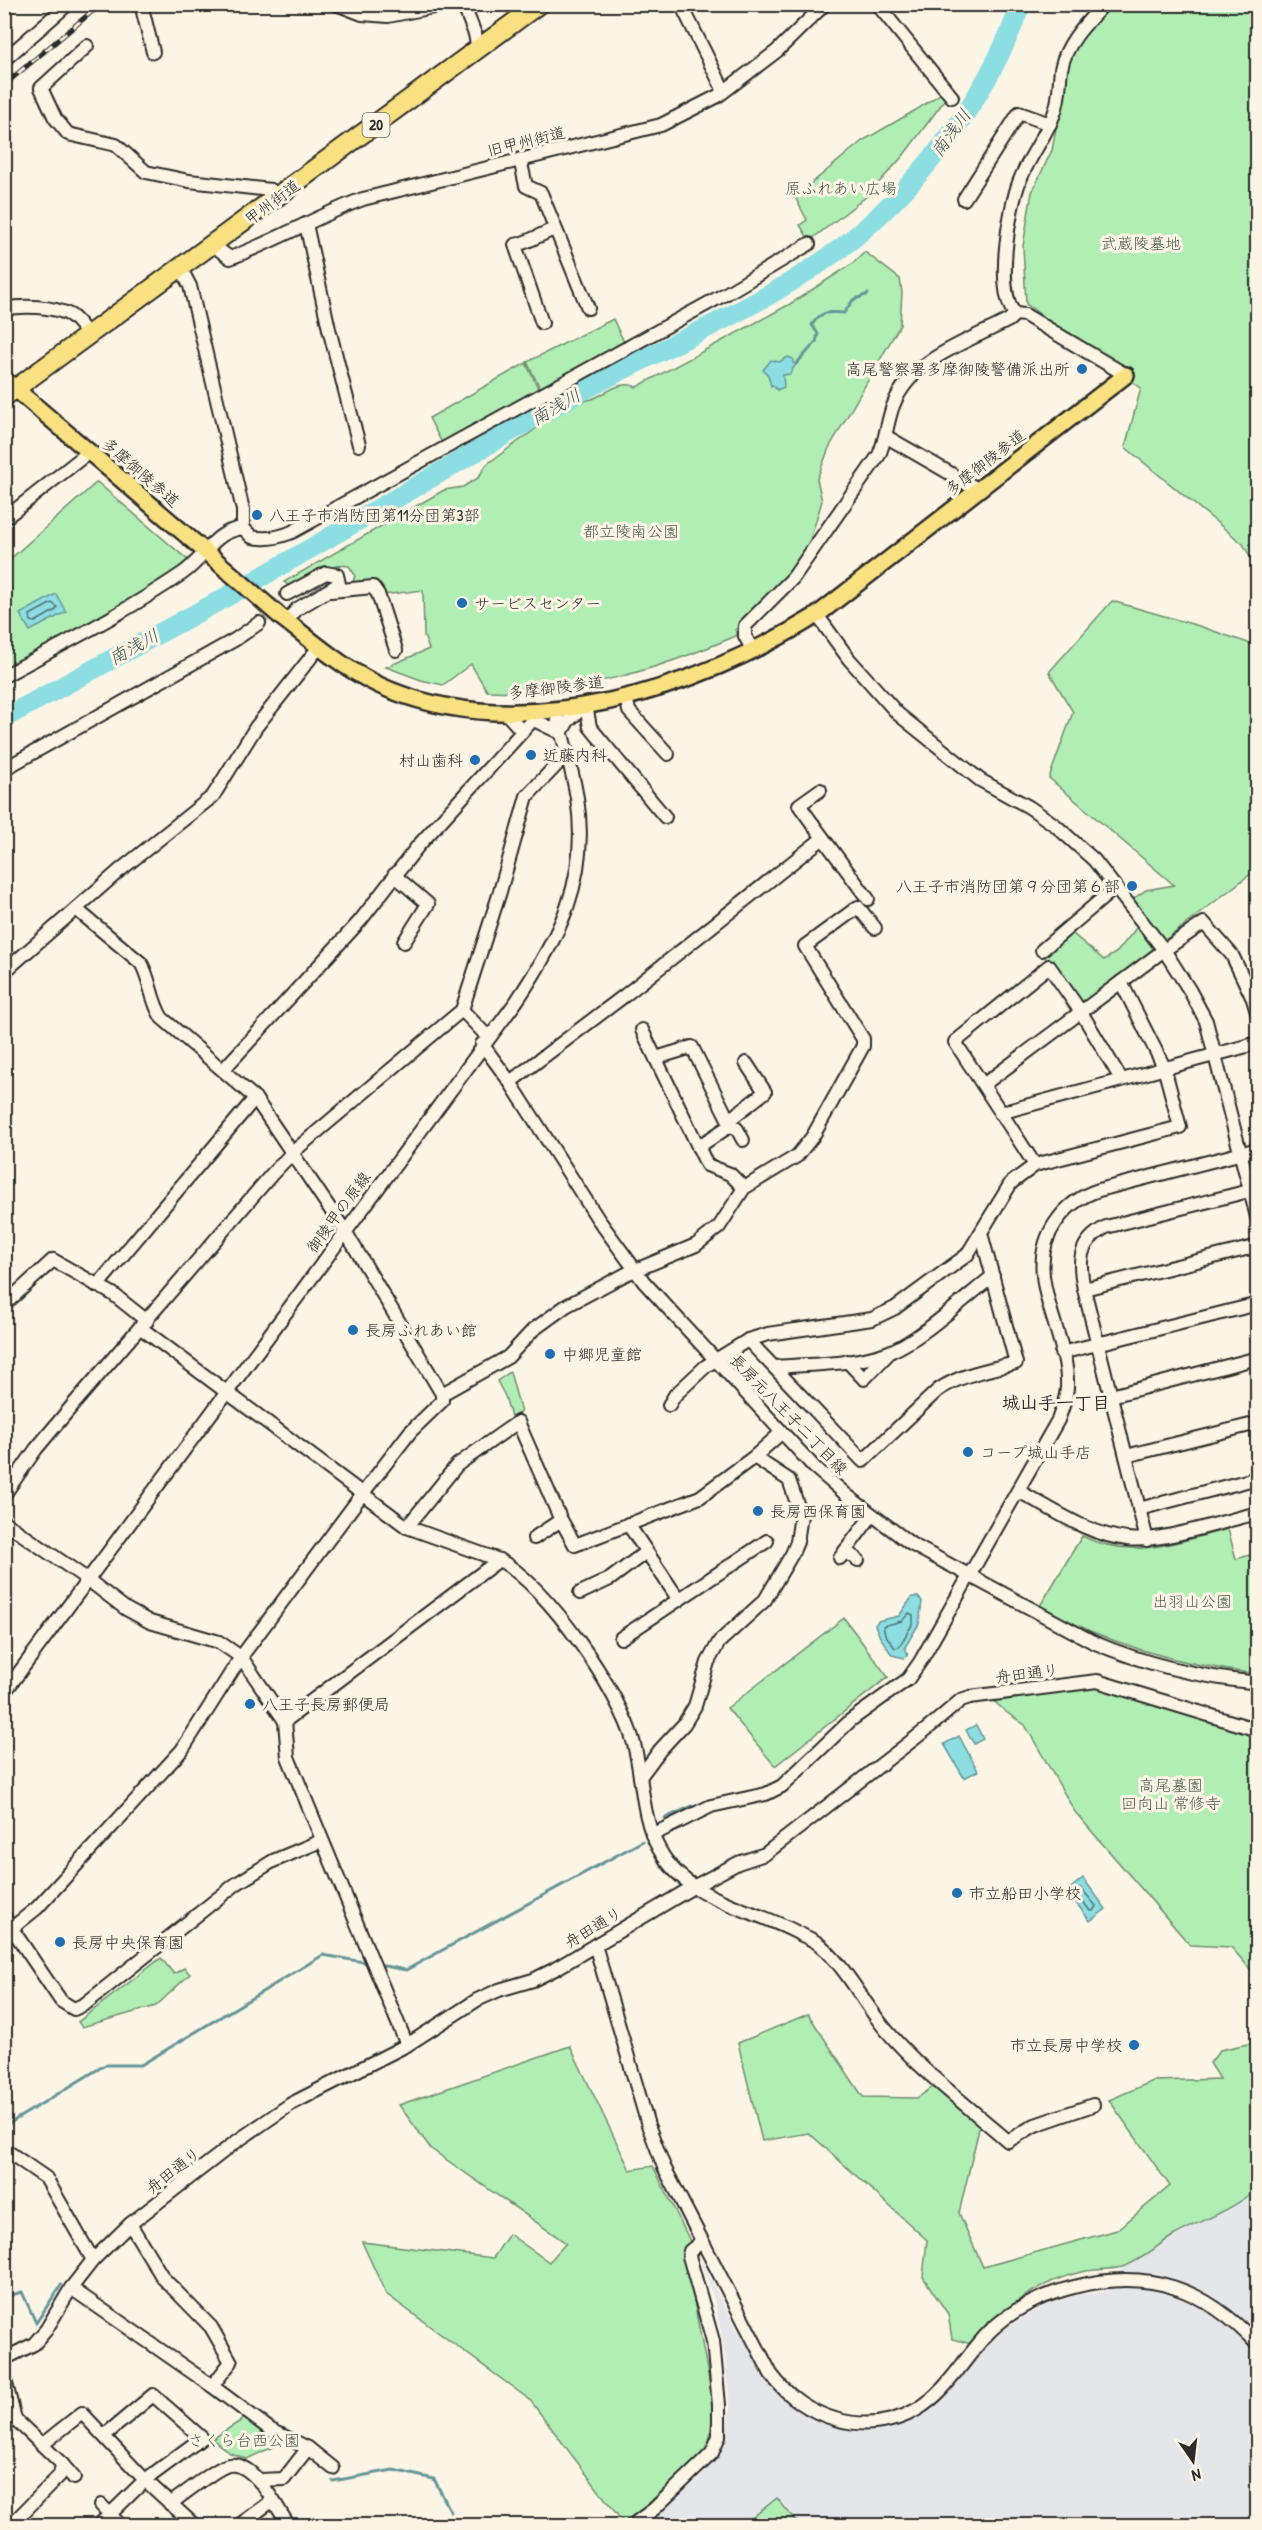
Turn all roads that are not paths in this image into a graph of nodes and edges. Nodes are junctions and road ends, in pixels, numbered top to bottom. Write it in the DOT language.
graph roads {
  1 [pos="68,4"];
  2 [pos="141,4"];
  3 [pos="336,4"];
  4 [pos="449,4"];
  5 [pos="463,4"];
  6 [pos="539,4"];
  7 [pos="681,4"];
  8 [pos="825,4"];
  9 [pos="877,4"];
  10 [pos="1104,4"];
  11 [pos="87,46"];
  12 [pos="478,49"];
  13 [pos="153,52"];
  14 [pos="4,60"];
  15 [pos="724,91"];
  16 [pos="952,97"];
  17 [pos="1050,124"];
  18 [pos="520,159"];
  19 [pos="271,190"];
  20 [pos="964,199"];
  21 [pos="306,224"];
  22 [pos="555,229"];
  23 [pos="809,244"];
  24 [pos="213,245"];
  25 [pos="181,269"];
  26 [pos="588,308"];
  27 [pos="4,309"];
  28 [pos="1015,314"];
  29 [pos="542,324"];
  30 [pos="89,336"];
  31 [pos="1126,375"];
  32 [pos="8,389"];
  33 [pos="887,437"];
  34 [pos="359,445"];
  35 [pos="89,452"];
  36 [pos="979,490"];
  37 [pos="4,519"];
  38 [pos="243,528"];
  39 [pos="209,555"];
  40 [pos="329,592"];
  41 [pos="287,594"];
  42 [pos="817,615"];
  43 [pos="284,619"];
  44 [pos="259,624"];
  45 [pos="319,647"];
  46 [pos="396,651"];
  47 [pos="753,651"];
  48 [pos="4,676"];
  49 [pos="626,696"];
  50 [pos="586,705"];
  51 [pos="555,709"];
  52 [pos="506,712"];
  53 [pos="531,715"];
  54 [pos="522,731"];
  55 [pos="561,733"];
  56 [pos="567,754"];
  57 [pos="668,754"];
  58 [pos="4,770"];
  59 [pos="820,790"];
  60 [pos="665,817"];
  61 [pos="823,838"];
  62 [pos="394,875"];
  63 [pos="1116,887"];
  64 [pos="868,899"];
  65 [pos="76,909"];
  66 [pos="875,928"];
  67 [pos="404,942"];
  68 [pos="1042,950"];
  69 [pos="1164,950"];
  70 [pos="4,972"];
  71 [pos="1121,982"];
  72 [pos="462,1010"];
  73 [pos="1081,1012"];
  74 [pos="1257,1016"];
  75 [pos="642,1030"];
  76 [pos="485,1041"];
  77 [pos="1257,1043"];
  78 [pos="1214,1053"];
  79 [pos="656,1058"];
  80 [pos="746,1063"];
  81 [pos="1164,1067"];
  82 [pos="223,1070"];
  83 [pos="1121,1079"];
  84 [pos="510,1082"];
  85 [pos="983,1085"];
  86 [pos="255,1098"];
  87 [pos="1000,1113"];
  88 [pos="730,1123"];
  89 [pos="743,1140"];
  90 [pos="698,1147"];
  91 [pos="1257,1149"];
  92 [pos="293,1152"];
  93 [pos="1240,1153"];
  94 [pos="1035,1165"];
  95 [pos="744,1188"];
  96 [pos="1249,1191"];
  97 [pos="1257,1221"];
  98 [pos="345,1231"];
  99 [pos="981,1233"];
  100 [pos="1257,1246"];
  101 [pos="635,1270"];
  102 [pos="993,1276"];
  103 [pos="97,1286"];
  104 [pos="1084,1288"];
  105 [pos="1257,1304"];
  106 [pos="4,1305"];
  107 [pos="144,1324"];
  108 [pos="748,1340"];
  109 [pos="1098,1344"];
  110 [pos="890,1352"];
  111 [pos="1061,1353"];
  112 [pos="1257,1358"];
  113 [pos="714,1361"];
  114 [pos="847,1361"];
  115 [pos="776,1367"];
  116 [pos="226,1393"];
  117 [pos="442,1394"];
  118 [pos="1111,1396"];
  119 [pos="669,1406"];
  120 [pos="1257,1423"];
  121 [pos="781,1433"];
  122 [pos="1126,1456"];
  123 [pos="754,1457"];
  124 [pos="1257,1479"];
  125 [pos="1017,1491"];
  126 [pos="363,1493"];
  127 [pos="4,1495"];
  128 [pos="1139,1509"];
  129 [pos="1257,1513"];
  130 [pos="872,1515"];
  131 [pos="561,1520"];
  132 [pos="4,1522"];
  133 [pos="628,1524"];
  134 [pos="407,1527"];
  135 [pos="534,1538"];
  136 [pos="1147,1540"];
  137 [pos="766,1541"];
  138 [pos="646,1552"];
  139 [pos="499,1560"];
  140 [pos="858,1560"];
  141 [pos="969,1576"];
  142 [pos="87,1579"];
  143 [pos="580,1593"];
  144 [pos="679,1600"];
  145 [pos="621,1638"];
  146 [pos="241,1657"];
  147 [pos="1257,1683"];
  148 [pos="4,1693"];
  149 [pos="285,1721"];
  150 [pos="1257,1730"];
  151 [pos="640,1777"];
  152 [pos="652,1835"];
  153 [pos="321,1841"];
  154 [pos="693,1887"];
  155 [pos="8,1922"];
  156 [pos="596,1945"];
  157 [pos="407,2045"];
  158 [pos="1093,2105"];
  159 [pos="4,2148"];
  160 [pos="130,2224"];
  161 [pos="700,2242"];
  162 [pos="93,2260"];
  163 [pos="71,2288"];
  164 [pos="1257,2344"];
  165 [pos="4,2359"];
  166 [pos="4,2376"];
  167 [pos="212,2386"];
  168 [pos="105,2435"];
  169 [pos="43,2444"];
  170 [pos="308,2448"];
  171 [pos="62,2464"];
  172 [pos="333,2468"];
  173 [pos="74,2478"];
  174 [pos="145,2480"];
  175 [pos="260,2480"];
  176 [pos="272,2501"];
  177 [pos="170,2504"];
  178 [pos="106,2510"];
  179 [pos="10,2526"];
  180 [pos="98,2526"];
  181 [pos="122,2526"];
  182 [pos="195,2526"];
  183 [pos="238,2526"];
  184 [pos="289,2526"];
  185 [pos="631,2526"];
  1 -- 14 [label="street"];
  2 -- 13 [label="street"];
  3 -- 4 [label="street"];
  5 -- 12 [label="street"];
  6 -- 12 [label="highway, 甲州街道 / 20"];
  7 -- 15 [label="street"];
  8 -- 15 [label="street, 旧甲州街道"];
  9 -- 16 [label="street"];
  10 -- 17 [label="street"];
  11 -- 19 [label="street"];
  12 -- 24 [label="highway, 甲州街道 / 20"];
  15 -- 18 [label="street, 旧甲州街道"];
  17 -- 20 [label="street"];
  17 -- 28 [label="street"];
  18 -- 21 [label="street, 旧甲州街道"];
  18 -- 22 [label="street"];
  21 -- 24 [label="street, 旧甲州街道"];
  21 -- 34 [label="street"];
  22 -- 26 [label="street"];
  22 -- 29 [label="street"];
  23 -- 38 [label="street"];
  24 -- 25 [label="highway, 甲州街道 / 20"];
  25 -- 30 [label="highway, 甲州街道 / 20"];
  25 -- 38 [label="street"];
  27 -- 30 [label="street"];
  28 -- 31 [label="street"];
  28 -- 33 [label="street"];
  30 -- 32 [label="highway, 甲州街道 / 20"];
  31 -- 36 [label="main road, 多摩御陵参道"];
  32 -- 35 [label="main road, 多摩御陵参道"];
  33 -- 36 [label="street"];
  33 -- 47 [label="street"];
  35 -- 37 [label="street"];
  35 -- 39 [label="main road, 多摩御陵参道"];
  36 -- 42 [label="main road, 多摩御陵参道"];
  38 -- 39 [label="street"];
  39 -- 43 [label="main road, 多摩御陵参道, bridge"];
  39 -- 48 [label="street"];
  40 -- 41 [label="street"];
  40 -- 43 [label="street"];
  40 -- 46 [label="street"];
  42 -- 47 [label="main road, 多摩御陵参道"];
  42 -- 63 [label="street"];
  43 -- 45 [label="main road, 多摩御陵参道"];
  44 -- 58 [label="street"];
  45 -- 52 [label="main road, 多摩御陵参道"];
  45 -- 65 [label="street"];
  47 -- 49 [label="main road, 多摩御陵参道"];
  49 -- 50 [label="main road, 多摩御陵参道"];
  49 -- 57 [label="street"];
  50 -- 51 [label="main road, 多摩御陵参道"];
  50 -- 55 [label="street"];
  50 -- 60 [label="street"];
  51 -- 53 [label="main road, 多摩御陵参道"];
  51 -- 55 [label="street, 御陵甲の原線"];
  52 -- 53 [label="main road, 多摩御陵参道"];
  52 -- 54 [label="street"];
  53 -- 54 [label="street"];
  53 -- 55 [label="street"];
  54 -- 62 [label="street"];
  55 -- 56 [label="street, 御陵甲の原線"];
  56 -- 72 [label="street"];
  56 -- 76 [label="street, 御陵甲の原線"];
  59 -- 61 [label="street"];
  61 -- 64 [label="street"];
  61 -- 84 [label="street"];
  62 -- 67 [label="street"];
  62 -- 82 [label="street"];
  63 -- 68 [label="street"];
  63 -- 69 [label="street"];
  65 -- 70 [label="street"];
  65 -- 82 [label="street"];
  66 -- 95 [label="street"];
  69 -- 71 [label="street"];
  69 -- 74 [label="street"];
  69 -- 78 [label="street"];
  71 -- 73 [label="street"];
  71 -- 81 [label="street"];
  72 -- 76 [label="street, 長房元八王子二丁目線"];
  72 -- 92 [label="street"];
  73 -- 83 [label="street"];
  73 -- 85 [label="street"];
  73 -- 85 [label="street"];
  75 -- 79 [label="street"];
  76 -- 84 [label="street, 長房元八王子二丁目線"];
  76 -- 98 [label="street, 御陵甲の原線"];
  77 -- 78 [label="street"];
  78 -- 81 [label="street"];
  78 -- 93 [label="street"];
  79 -- 88 [label="street"];
  79 -- 90 [label="street"];
  80 -- 88 [label="street"];
  81 -- 83 [label="street"];
  81 -- 94 [label="street"];
  82 -- 86 [label="street"];
  83 -- 87 [label="street"];
  84 -- 101 [label="street, 長房元八王子二丁目線"];
  85 -- 87 [label="street"];
  86 -- 92 [label="street"];
  86 -- 103 [label="street"];
  87 -- 94 [label="street"];
  88 -- 89 [label="street"];
  88 -- 90 [label="street"];
  90 -- 95 [label="street"];
  91 -- 93 [label="street"];
  92 -- 98 [label="street"];
  92 -- 107 [label="street"];
  93 -- 96 [label="street"];
  93 -- 111 [label="street"];
  94 -- 99 [label="street"];
  95 -- 101 [label="street"];
  96 -- 97 [label="street"];
  96 -- 104 [label="street"];
  98 -- 116 [label="street, 御陵甲の原線"];
  98 -- 117 [label="street"];
  99 -- 102 [label="street"];
  99 -- 108 [label="street"];
  100 -- 104 [label="street"];
  101 -- 113 [label="street, 長房元八王子二丁目線"];
  101 -- 117 [label="street"];
  102 -- 110 [label="street"];
  102 -- 115 [label="street"];
  103 -- 106 [label="street"];
  103 -- 107 [label="street"];
  104 -- 109 [label="street"];
  105 -- 109 [label="street"];
  107 -- 116 [label="street"];
  107 -- 127 [label="street"];
  108 -- 113 [label="street"];
  108 -- 115 [label="street"];
  109 -- 111 [label="street"];
  109 -- 118 [label="street"];
  110 -- 114 [label="street"];
  110 -- 114 [label="street"];
  111 -- 125 [label="street"];
  112 -- 118 [label="street"];
  113 -- 119 [label="street"];
  113 -- 121 [label="street, 長房元八王子二丁目線"];
  114 -- 115 [label="street"];
  116 -- 126 [label="street"];
  116 -- 142 [label="street, 御陵甲の原線"];
  117 -- 126 [label="street"];
  118 -- 122 [label="street"];
  120 -- 122 [label="street"];
  121 -- 123 [label="street"];
  121 -- 130 [label="street, 長房元八王子二丁目線"];
  122 -- 128 [label="street"];
  123 -- 133 [label="street"];
  123 -- 151 [label="street"];
  124 -- 128 [label="street"];
  125 -- 136 [label="street"];
  125 -- 141 [label="street"];
  126 -- 134 [label="street"];
  126 -- 146 [label="street"];
  128 -- 136 [label="street"];
  129 -- 136 [label="street"];
  130 -- 140 [label="street"];
  130 -- 141 [label="street, 長房元八王子二丁目線"];
  131 -- 133 [label="street"];
  131 -- 134 [label="street"];
  131 -- 135 [label="street"];
  132 -- 142 [label="street"];
  133 -- 138 [label="street"];
  134 -- 139 [label="street"];
  137 -- 144 [label="street"];
  138 -- 143 [label="street"];
  138 -- 144 [label="street"];
  139 -- 149 [label="street"];
  139 -- 151 [label="street"];
  141 -- 147 [label="street, 長房元八王子二丁目線"];
  141 -- 152 [label="street"];
  142 -- 146 [label="street"];
  142 -- 148 [label="street, 御陵甲の原線"];
  144 -- 145 [label="street"];
  146 -- 149 [label="street"];
  146 -- 155 [label="street"];
  149 -- 153 [label="street"];
  150 -- 154 [label="street, 舟田通り"];
  151 -- 152 [label="street"];
  152 -- 154 [label="street"];
  153 -- 155 [label="street"];
  153 -- 157 [label="street"];
  154 -- 156 [label="street, 舟田通り"];
  154 -- 158 [label="street"];
  156 -- 157 [label="street, 舟田通り"];
  156 -- 161 [label="street"];
  157 -- 160 [label="street, 舟田通り"];
  159 -- 162 [label="street"];
  160 -- 162 [label="street, 舟田通り"];
  160 -- 167 [label="street"];
  161 -- 164 [label="street"];
  161 -- 185 [label="street"];
  162 -- 163 [label="street, 舟田通り"];
  163 -- 165 [label="street, 舟田通り"];
  163 -- 167 [label="street"];
  166 -- 169 [label="street"];
  167 -- 170 [label="street"];
  168 -- 169 [label="street"];
  168 -- 174 [label="street"];
  168 -- 174 [label="street"];
  169 -- 171 [label="street"];
  170 -- 172 [label="street"];
  170 -- 175 [label="street"];
  171 -- 173 [label="street"];
  171 -- 179 [label="street"];
  174 -- 177 [label="street"];
  174 -- 178 [label="street"];
  175 -- 176 [label="street"];
  175 -- 177 [label="street"];
  176 -- 183 [label="street"];
  176 -- 184 [label="street"];
  177 -- 182 [label="street"];
  178 -- 180 [label="street"];
  178 -- 181 [label="street"];
}
